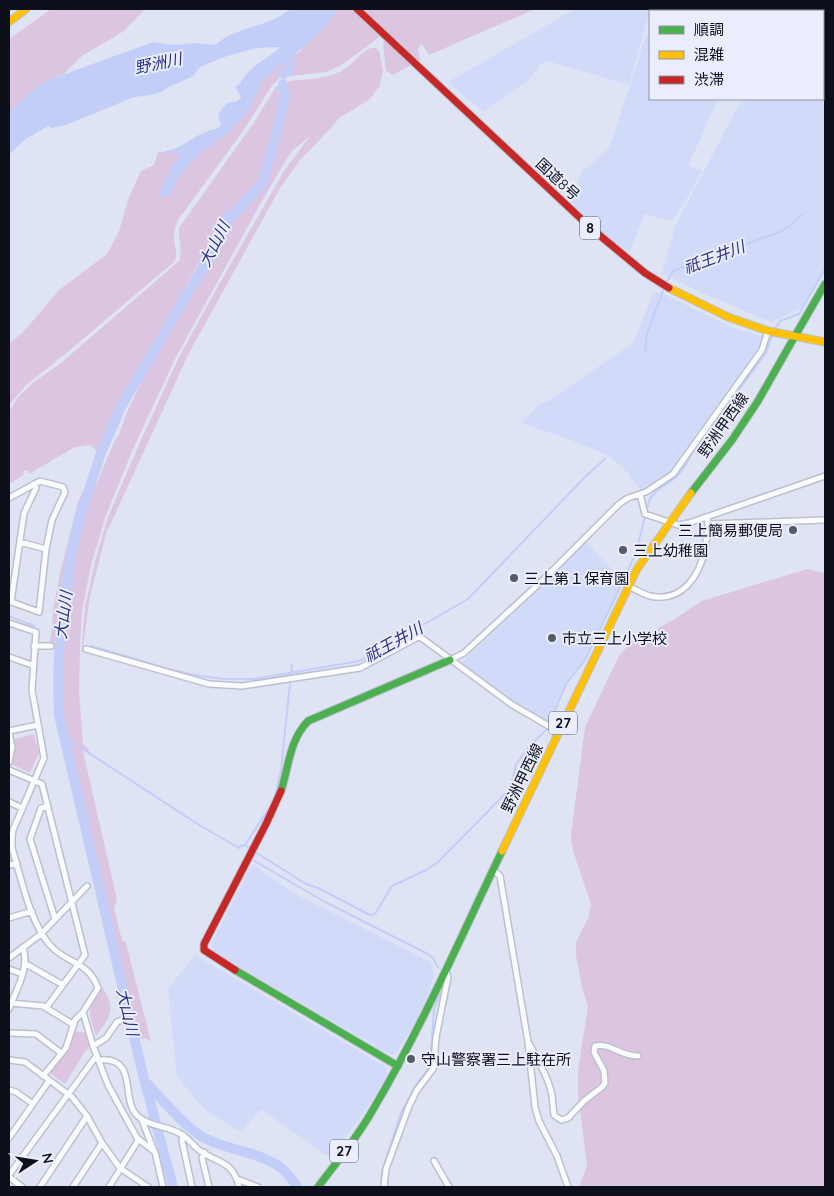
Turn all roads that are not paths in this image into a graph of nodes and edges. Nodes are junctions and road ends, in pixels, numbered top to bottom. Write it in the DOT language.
graph roads {
  1 [pos="26,9"];
  2 [pos="357,9"];
  3 [pos="9,22"];
  4 [pos="825,284"];
  5 [pos="768,331"];
  6 [pos="795,336"];
  7 [pos="825,342"];
  8 [pos="825,476"];
  9 [pos="34,484"];
  10 [pos="640,494"];
  11 [pos="9,498"];
  12 [pos="706,517"];
  13 [pos="825,520"];
  14 [pos="672,522"];
  15 [pos="709,524"];
  16 [pos="20,542"];
  17 [pos="46,549"];
  18 [pos="628,586"];
  19 [pos="10,601"];
  20 [pos="9,623"];
  21 [pos="34,646"];
  22 [pos="51,646"];
  23 [pos="86,649"];
  24 [pos="9,658"];
  25 [pos="450,660"];
  26 [pos="32,665"];
  27 [pos="38,725"];
  28 [pos="9,732"];
  29 [pos="559,732"];
  30 [pos="9,762"];
  31 [pos="9,770"];
  32 [pos="34,781"];
  33 [pos="9,802"];
  34 [pos="48,806"];
  35 [pos="22,808"];
  36 [pos="17,863"];
  37 [pos="9,866"];
  38 [pos="493,870"];
  39 [pos="87,886"];
  40 [pos="72,902"];
  41 [pos="32,911"];
  42 [pos="9,918"];
  43 [pos="55,920"];
  44 [pos="41,934"];
  45 [pos="23,947"];
  46 [pos="9,958"];
  47 [pos="26,964"];
  48 [pos="78,964"];
  49 [pos="9,969"];
  50 [pos="446,970"];
  51 [pos="22,974"];
  52 [pos="62,985"];
  53 [pos="11,1003"];
  54 [pos="46,1008"];
  55 [pos="9,1010"];
  56 [pos="83,1012"];
  57 [pos="122,1020"];
  58 [pos="74,1024"];
  59 [pos="9,1033"];
  60 [pos="528,1042"];
  61 [pos="93,1046"];
  62 [pos="61,1053"];
  63 [pos="638,1056"];
  64 [pos="98,1058"];
  65 [pos="9,1060"];
  66 [pos="398,1066"];
  67 [pos="43,1076"];
  68 [pos="49,1081"];
  69 [pos="9,1090"];
  70 [pos="67,1094"];
  71 [pos="33,1104"];
  72 [pos="87,1116"];
  73 [pos="142,1120"];
  74 [pos="183,1135"];
  75 [pos="9,1138"];
  76 [pos="139,1139"];
  77 [pos="102,1143"];
  78 [pos="155,1152"];
  79 [pos="204,1152"];
  80 [pos="434,1161"];
  81 [pos="120,1168"];
  82 [pos="9,1176"];
  83 [pos="238,1179"];
  84 [pos="22,1187"];
  85 [pos="40,1187"];
  86 [pos="73,1187"];
  87 [pos="109,1187"];
  88 [pos="146,1187"];
  89 [pos="163,1187"];
  90 [pos="192,1187"];
  91 [pos="209,1187"];
  92 [pos="239,1187"];
  93 [pos="258,1187"];
  94 [pos="318,1187"];
  95 [pos="384,1187"];
  96 [pos="449,1187"];
  97 [pos="568,1187"];
  1 -- 3 [label="main road"];
  2 -- 5 [label="main road, 国道8号 / 8"];
  4 -- 6 [label="main road, 野洲甲西線"];
  5 -- 6 [label="main road, 国道8号 / 8"];
  5 -- 10 [label="street"];
  6 -- 7 [label="main road, 国道8号 / 8"];
  6 -- 14 [label="main road, 野洲甲西線 / 27"];
  8 -- 12 [label="street"];
  9 -- 11 [label="street"];
  9 -- 16 [label="street"];
  9 -- 17 [label="street"];
  10 -- 14 [label="street"];
  10 -- 25 [label="street"];
  12 -- 14 [label="street"];
  12 -- 15 [label="street"];
  13 -- 15 [label="street"];
  14 -- 18 [label="main road, 野洲甲西線 / 27"];
  15 -- 18 [label="street"];
  16 -- 17 [label="street"];
  16 -- 19 [label="street"];
  17 -- 19 [label="street"];
  18 -- 29 [label="main road, 野洲甲西線 / 27"];
  20 -- 21 [label="street"];
  21 -- 22 [label="street"];
  21 -- 26 [label="street"];
  23 -- 25 [label="street"];
  24 -- 26 [label="street"];
  25 -- 29 [label="street"];
  25 -- 66 [label="main road"];
  26 -- 27 [label="street"];
  27 -- 28 [label="street"];
  27 -- 32 [label="street"];
  28 -- 30 [label="street"];
  29 -- 38 [label="main road, 野洲甲西線 / 27"];
  31 -- 32 [label="street"];
  32 -- 34 [label="street"];
  32 -- 35 [label="street"];
  33 -- 35 [label="street"];
  34 -- 40 [label="street"];
  34 -- 43 [label="street"];
  35 -- 36 [label="street"];
  36 -- 37 [label="street"];
  36 -- 41 [label="street"];
  38 -- 50 [label="main road, 野洲甲西線 / 27"];
  38 -- 60 [label="street"];
  39 -- 40 [label="street"];
  40 -- 43 [label="street"];
  40 -- 48 [label="street"];
  41 -- 42 [label="street"];
  41 -- 44 [label="street"];
  43 -- 44 [label="street"];
  44 -- 45 [label="street"];
  44 -- 48 [label="street"];
  45 -- 46 [label="street"];
  45 -- 47 [label="street"];
  47 -- 51 [label="street"];
  47 -- 52 [label="street"];
  48 -- 52 [label="street"];
  48 -- 56 [label="street"];
  49 -- 51 [label="street"];
  50 -- 66 [label="main road, 野洲甲西線 / 27"];
  50 -- 95 [label="street"];
  51 -- 53 [label="street"];
  52 -- 54 [label="street"];
  53 -- 54 [label="street"];
  53 -- 55 [label="street"];
  54 -- 58 [label="street"];
  56 -- 58 [label="street"];
  56 -- 61 [label="street"];
  57 -- 61 [label="street"];
  58 -- 62 [label="street"];
  59 -- 62 [label="street"];
  60 -- 63 [label="street"];
  60 -- 97 [label="street"];
  61 -- 64 [label="street"];
  62 -- 67 [label="street"];
  64 -- 70 [label="street"];
  64 -- 73 [label="street"];
  64 -- 76 [label="street"];
  65 -- 67 [label="street"];
  66 -- 94 [label="main road, 野洲甲西線 / 27"];
  67 -- 68 [label="street"];
  68 -- 70 [label="street"];
  68 -- 71 [label="street"];
  69 -- 71 [label="street"];
  70 -- 72 [label="street"];
  70 -- 82 [label="street"];
  71 -- 75 [label="street"];
  72 -- 77 [label="street"];
  72 -- 85 [label="street"];
  73 -- 74 [label="street"];
  73 -- 78 [label="street"];
  74 -- 79 [label="street"];
  74 -- 90 [label="street"];
  76 -- 78 [label="street"];
  76 -- 81 [label="street"];
  77 -- 81 [label="street"];
  77 -- 86 [label="street"];
  78 -- 89 [label="street"];
  79 -- 83 [label="street"];
  79 -- 91 [label="street"];
  80 -- 96 [label="street"];
  81 -- 87 [label="street"];
  81 -- 88 [label="street"];
  82 -- 84 [label="street"];
  83 -- 92 [label="street"];
  83 -- 93 [label="street"];
}
